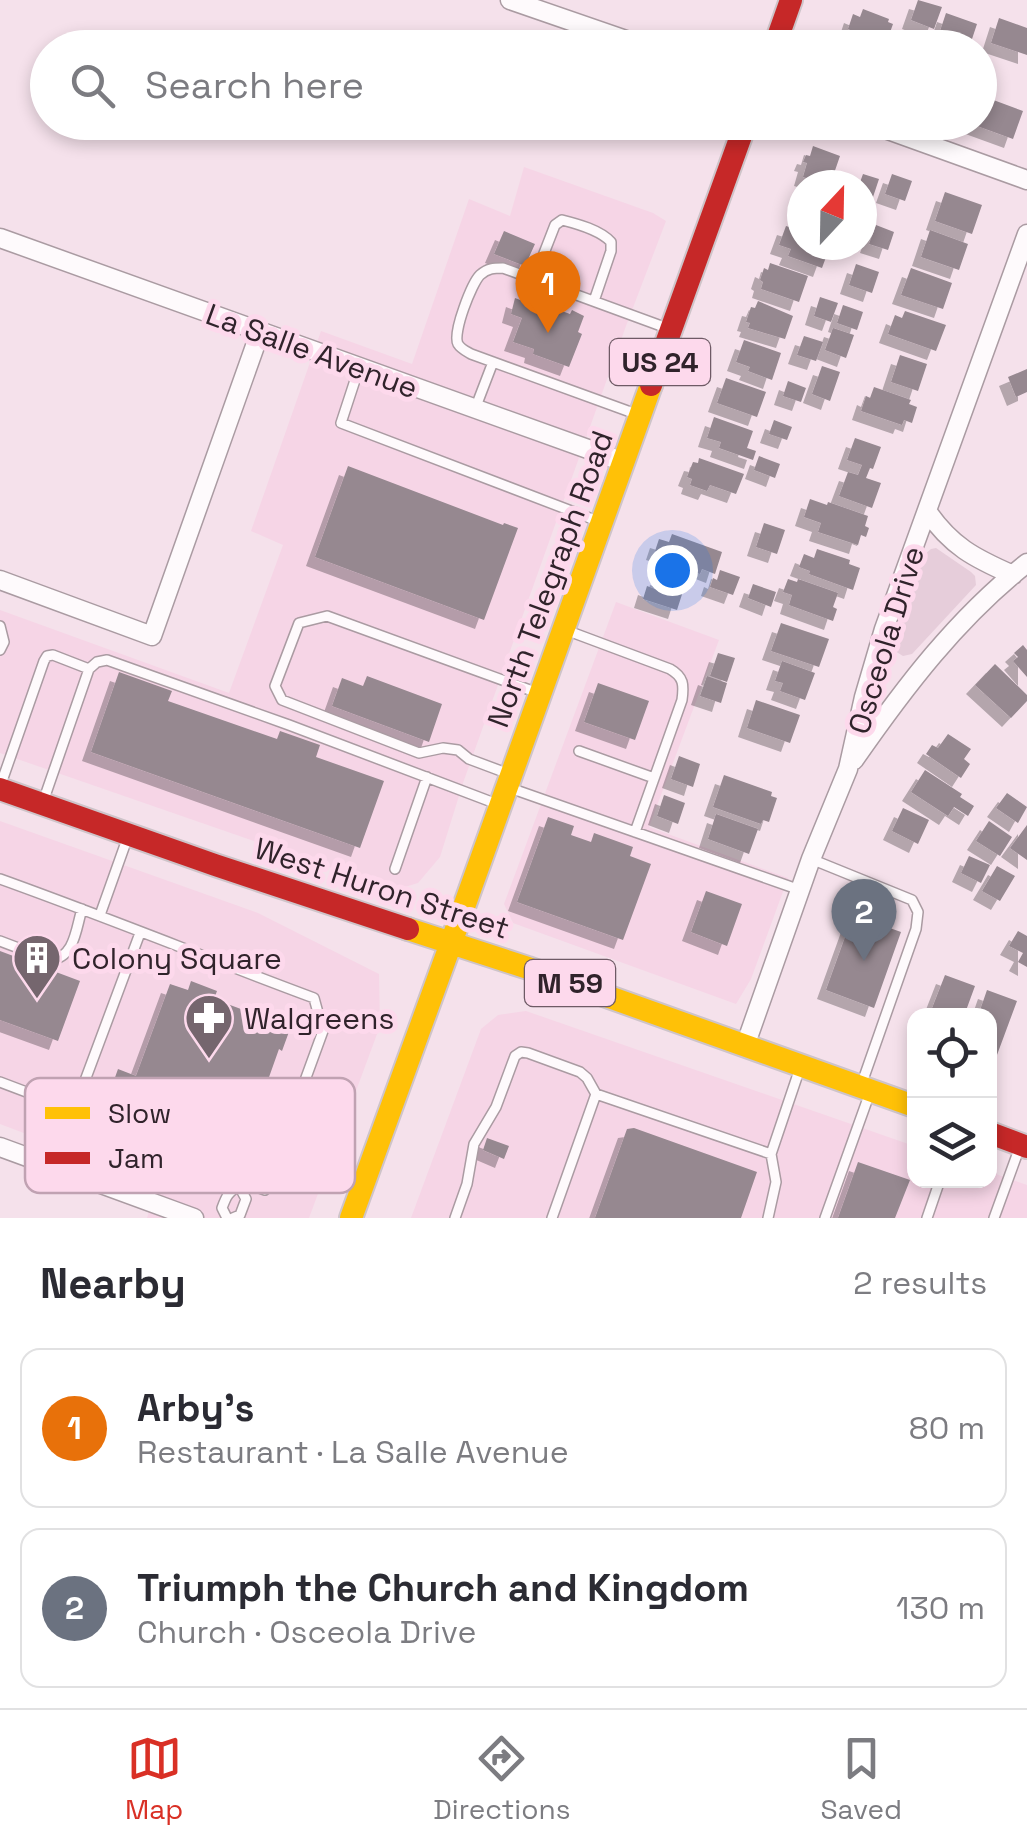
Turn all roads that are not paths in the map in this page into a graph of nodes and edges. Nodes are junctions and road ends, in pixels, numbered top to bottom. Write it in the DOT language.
graph roads {
  1 [pos="510,0"];
  2 [pos="791,0"];
  3 [pos="598,30"];
  4 [pos="780,30"];
  5 [pos="740,140"];
  6 [pos="916,140"];
  7 [pos="1027,180"];
  8 [pos="1027,234"];
  9 [pos="0,238"];
  10 [pos="534,279"];
  11 [pos="594,301"];
  12 [pos="672,329"];
  13 [pos="260,332"];
  14 [pos="494,362"];
  15 [pos="359,368"];
  16 [pos="476,410"];
  17 [pos="640,416"];
  18 [pos="624,462"];
  19 [pos="927,511"];
  20 [pos="602,522"];
  21 [pos="1020,569"];
  22 [pos="0,580"];
  23 [pos="0,626"];
  24 [pos="563,630"];
  25 [pos="0,650"];
  26 [pos="89,668"];
  27 [pos="540,694"];
  28 [pos="579,751"];
  29 [pos="848,769"];
  30 [pos="427,777"];
  31 [pos="654,778"];
  32 [pos="0,788"];
  33 [pos="506,789"];
  34 [pos="42,804"];
  35 [pos="634,832"];
  36 [pos="128,835"];
  37 [pos="811,859"];
  38 [pos="395,869"];
  39 [pos="0,880"];
  40 [pos="800,890"];
  41 [pos="82,908"];
  42 [pos="100,915"];
  43 [pos="140,932"];
  44 [pos="0,942"];
  45 [pos="450,943"];
  46 [pos="745,1046"];
  47 [pos="800,1066"];
  48 [pos="86,1078"];
  49 [pos="305,1078"];
  50 [pos="0,1082"];
  51 [pos="865,1089"];
  52 [pos="25,1093"];
  53 [pos="596,1094"];
  54 [pos="907,1104"];
  55 [pos="997,1136"];
  56 [pos="1024,1146"];
  57 [pos="0,1147"];
  58 [pos="771,1154"];
  59 [pos="25,1156"];
  60 [pos="937,1188"];
  61 [pos="126,1193"];
  62 [pos="228,1193"];
  63 [pos="244,1193"];
  64 [pos="194,1218"];
  65 [pos="230,1218"];
  66 [pos="351,1218"];
  67 [pos="455,1218"];
  68 [pos="552,1218"];
  69 [pos="768,1218"];
  70 [pos="825,1218"];
  71 [pos="927,1218"];
  72 [pos="994,1218"];
  1 -- 3 [label="street"];
  2 -- 4 [label="main road"];
  5 -- 12 [label="main road, North Telegraph Road / US 24"];
  6 -- 7 [label="street"];
  8 -- 19 [label="street, Osceola Drive"];
  9 -- 13 [label="street, La Salle Avenue"];
  10 -- 11 [label="lane"];
  10 -- 11 [label="lane"];
  10 -- 14 [label="lane"];
  11 -- 12 [label="lane"];
  12 -- 17 [label="main road, North Telegraph Road / US 24"];
  13 -- 15 [label="street, La Salle Avenue"];
  13 -- 22 [label="street"];
  14 -- 16 [label="lane"];
  14 -- 17 [label="lane"];
  15 -- 16 [label="street, La Salle Avenue"];
  15 -- 20 [label="lane"];
  16 -- 18 [label="street, La Salle Avenue"];
  17 -- 18 [label="main road, North Telegraph Road / US 24"];
  18 -- 20 [label="main road, North Telegraph Road / US 24"];
  19 -- 21 [label="street"];
  19 -- 29 [label="street, Osceola Drive"];
  20 -- 24 [label="main road, North Telegraph Road / US 24"];
  21 -- 29 [label="street"];
  23 -- 25 [label="lane"];
  24 -- 27 [label="main road, North Telegraph Road / US 24"];
  24 -- 31 [label="lane"];
  26 -- 30 [label="lane"];
  26 -- 32 [label="lane"];
  26 -- 34 [label="lane"];
  27 -- 33 [label="main road, North Telegraph Road / US 24"];
  27 -- 33 [label="lane"];
  28 -- 31 [label="lane"];
  29 -- 37 [label="street, Osceola Drive"];
  30 -- 33 [label="lane"];
  30 -- 38 [label="lane"];
  31 -- 35 [label="lane"];
  32 -- 34 [label="main road, West Huron Street / M 59"];
  33 -- 35 [label="lane"];
  33 -- 45 [label="main road, North Telegraph Road / US 24"];
  34 -- 36 [label="main road, West Huron Street / M 59"];
  35 -- 40 [label="lane"];
  36 -- 42 [label="lane"];
  36 -- 45 [label="main road, West Huron Street / M 59"];
  37 -- 40 [label="street, Osceola Drive"];
  37 -- 51 [label="lane"];
  39 -- 41 [label="lane"];
  40 -- 46 [label="street, Osceola Drive"];
  41 -- 42 [label="lane"];
  41 -- 44 [label="lane"];
  42 -- 43 [label="lane"];
  43 -- 48 [label="lane"];
  43 -- 49 [label="lane"];
  45 -- 46 [label="main road, West Huron Street / M 59"];
  45 -- 66 [label="main road, US 24"];
  46 -- 47 [label="main road, West Huron Street / M 59"];
  47 -- 51 [label="main road, West Huron Street / M 59"];
  47 -- 58 [label="lane"];
  50 -- 52 [label="lane"];
  51 -- 54 [label="main road, West Huron Street / M 59"];
  51 -- 70 [label="lane"];
  53 -- 58 [label="lane"];
  53 -- 67 [label="lane"];
  53 -- 68 [label="lane"];
  55 -- 56 [label="main road"];
  56 -- 72 [label="lane"];
  57 -- 59 [label="street"];
  58 -- 69 [label="lane"];
  60 -- 71 [label="lane"];
  61 -- 64 [label="street"];
  62 -- 65 [label="lane"];
  63 -- 65 [label="lane"];
}
